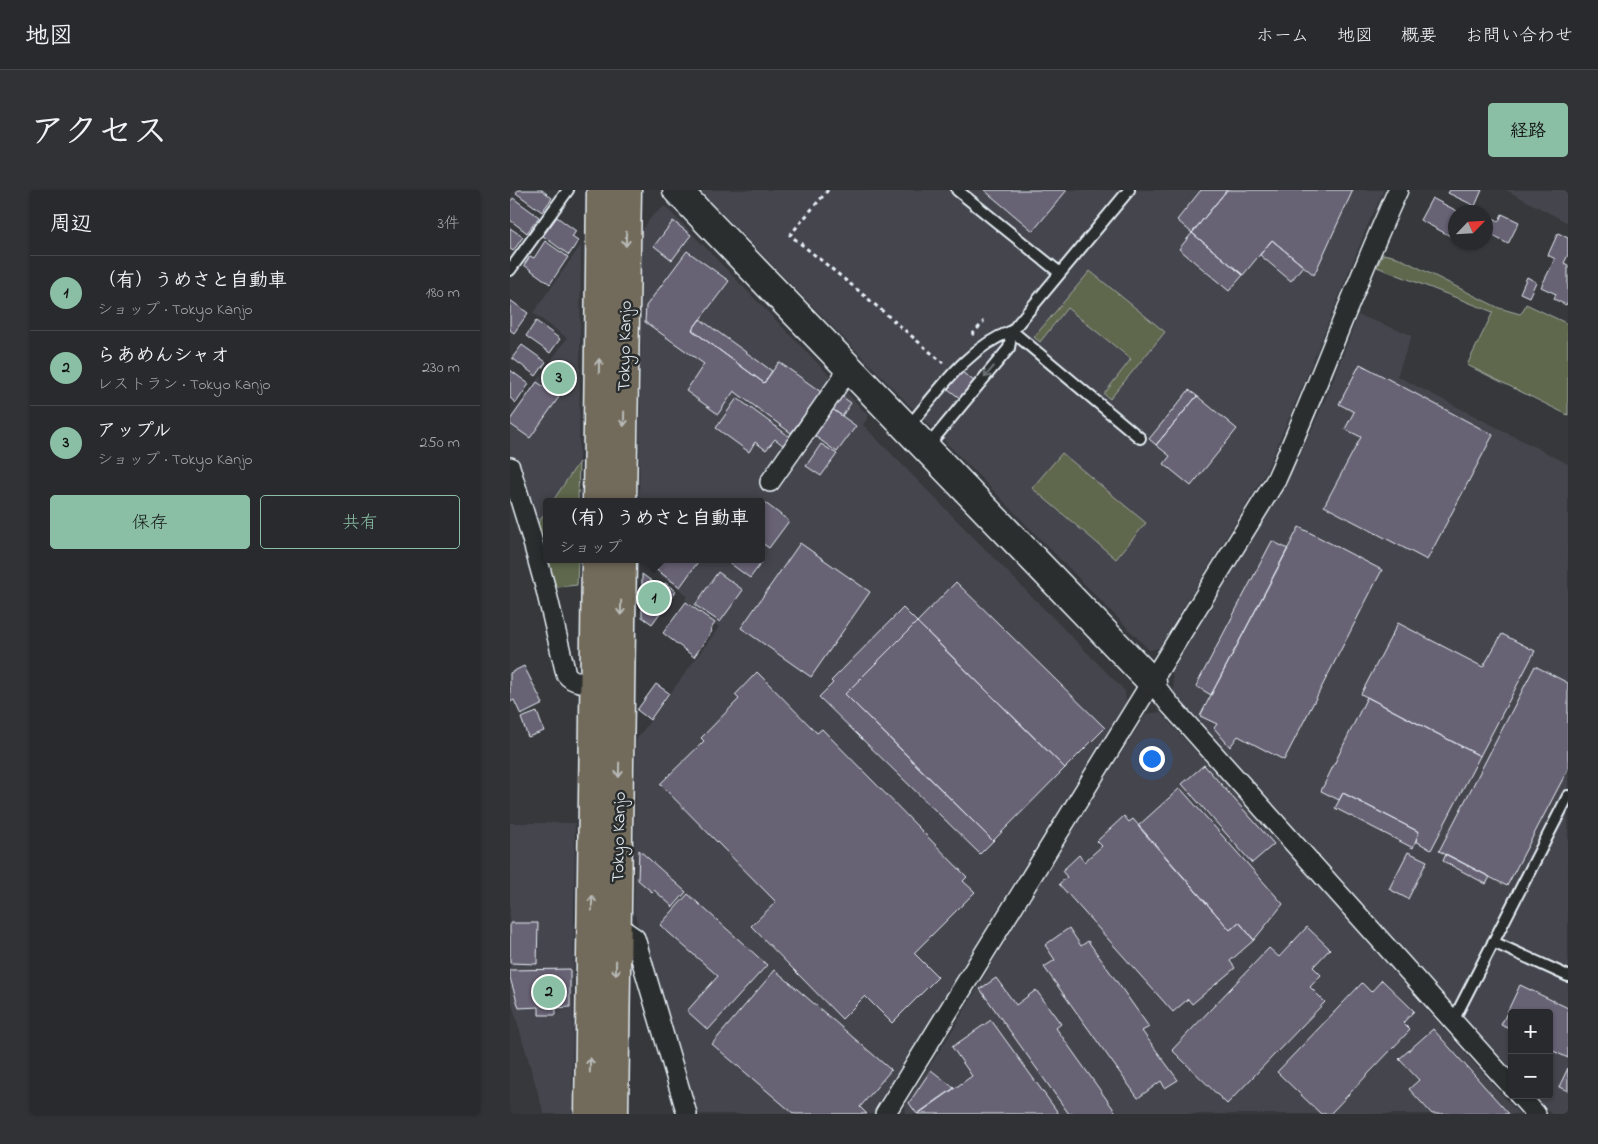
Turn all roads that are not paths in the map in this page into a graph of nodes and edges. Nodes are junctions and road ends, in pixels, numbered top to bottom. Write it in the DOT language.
graph roads {
  1 [pos="568,190"];
  2 [pos="601,190"];
  3 [pos="626,190"];
  4 [pos="677,190"];
  5 [pos="957,190"];
  6 [pos="1128,190"];
  7 [pos="1398,190"];
  8 [pos="510,270"];
  9 [pos="1060,273"];
  10 [pos="1012,331"];
  11 [pos="849,370"];
  12 [pos="907,428"];
  13 [pos="1140,438"];
  14 [pos="926,448"];
  15 [pos="510,467"];
  16 [pos="770,482"];
  17 [pos="597,498"];
  18 [pos="622,498"];
  19 [pos="596,563"];
  20 [pos="622,563"];
  21 [pos="1152,682"];
  22 [pos="607,683"];
  23 [pos="1568,796"];
  24 [pos="616,925"];
  25 [pos="1493,942"];
  26 [pos="1568,976"];
  27 [pos="1453,1021"];
  28 [pos="1508,1083"];
  29 [pos="1523,1099"];
  30 [pos="890,1111"];
  31 [pos="589,1114"];
  32 [pos="614,1114"];
  33 [pos="687,1114"];
  34 [pos="1536,1114"];
  1 -- 8 [label="lane"];
  17 -- 2 [label="highway, Tokyo Kanjo, one-way"];
  3 -- 18 [label="highway, Tokyo Kanjo, one-way"];
  4 -- 11 [label="street"];
  5 -- 9 [label="lane"];
  6 -- 9 [label="lane"];
  7 -- 21 [label="street"];
  9 -- 10 [label="lane"];
  10 -- 12 [label="lane"];
  10 -- 13 [label="lane"];
  10 -- 14 [label="lane, one-way"];
  11 -- 12 [label="street"];
  11 -- 16 [label="street"];
  12 -- 14 [label="street"];
  14 -- 21 [label="street"];
  15 -- 22 [label="street"];
  19 -- 22 [label="highway, Tokyo Kanjo"];
  20 -- 22 [label="highway, Tokyo Kanjo, one-way"];
  21 -- 27 [label="street"];
  21 -- 30 [label="street"];
  22 -- 24 [label="highway, Tokyo Kanjo, one-way"];
  31 -- 22 [label="highway, Tokyo Kanjo, one-way"];
  23 -- 25 [label="lane"];
  24 -- 32 [label="highway, Tokyo Kanjo, one-way"];
  24 -- 33 [label="street"];
  25 -- 26 [label="lane"];
  25 -- 27 [label="lane"];
  27 -- 28 [label="street"];
  29 -- 34 [label="street"];
}
